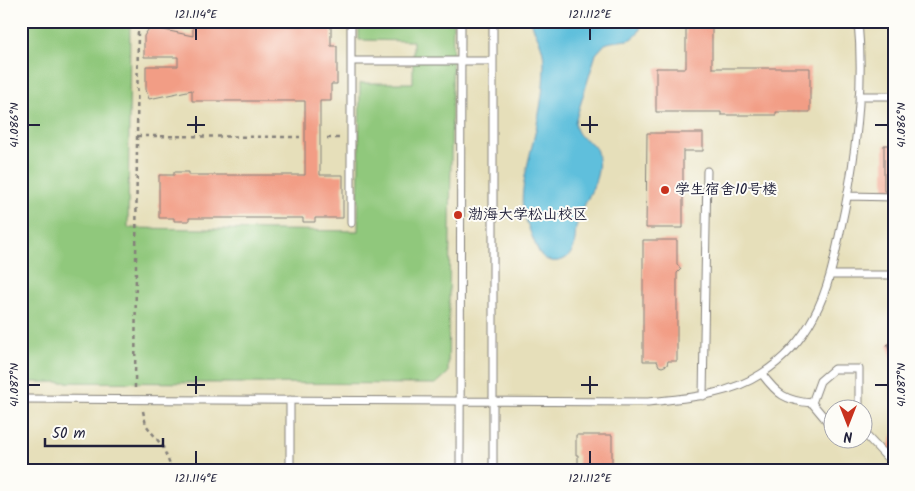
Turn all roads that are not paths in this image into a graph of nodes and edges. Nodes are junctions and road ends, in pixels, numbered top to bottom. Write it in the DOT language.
graph roads {
  1 [pos="351,21"];
  2 [pos="461,21"];
  3 [pos="494,21"];
  4 [pos="858,21"];
  5 [pos="351,61"];
  6 [pos="460,61"];
  7 [pos="493,61"];
  8 [pos="859,96"];
  9 [pos="894,96"];
  10 [pos="707,171"];
  11 [pos="848,196"];
  12 [pos="894,197"];
  13 [pos="351,223"];
  14 [pos="830,275"];
  15 [pos="894,276"];
  16 [pos="762,374"];
  17 [pos="703,396"];
  18 [pos="859,398"];
  19 [pos="21,399"];
  20 [pos="290,400"];
  21 [pos="460,401"];
  22 [pos="493,401"];
  23 [pos="812,403"];
  24 [pos="822,415"];
  25 [pos="872,442"];
  26 [pos="894,465"];
  27 [pos="290,470"];
  28 [pos="460,470"];
  29 [pos="493,470"];
  1 -- 5 [label="lane"];
  2 -- 6 [label="lane"];
  3 -- 7 [label="lane"];
  4 -- 8 [label="lane"];
  5 -- 6 [label="lane"];
  5 -- 13 [label="lane"];
  6 -- 7 [label="lane"];
  6 -- 21 [label="lane"];
  7 -- 22 [label="lane"];
  8 -- 9 [label="lane"];
  8 -- 11 [label="lane"];
  10 -- 17 [label="lane"];
  11 -- 12 [label="lane"];
  11 -- 14 [label="lane"];
  14 -- 15 [label="lane"];
  14 -- 16 [label="lane"];
  16 -- 17 [label="lane"];
  16 -- 23 [label="lane"];
  17 -- 22 [label="lane"];
  18 -- 23 [label="lane"];
  19 -- 20 [label="lane"];
  20 -- 21 [label="lane"];
  20 -- 27 [label="lane"];
  21 -- 22 [label="lane"];
  21 -- 28 [label="lane"];
  22 -- 29 [label="lane"];
  23 -- 24 [label="lane"];
  25 -- 26 [label="lane"];
}
